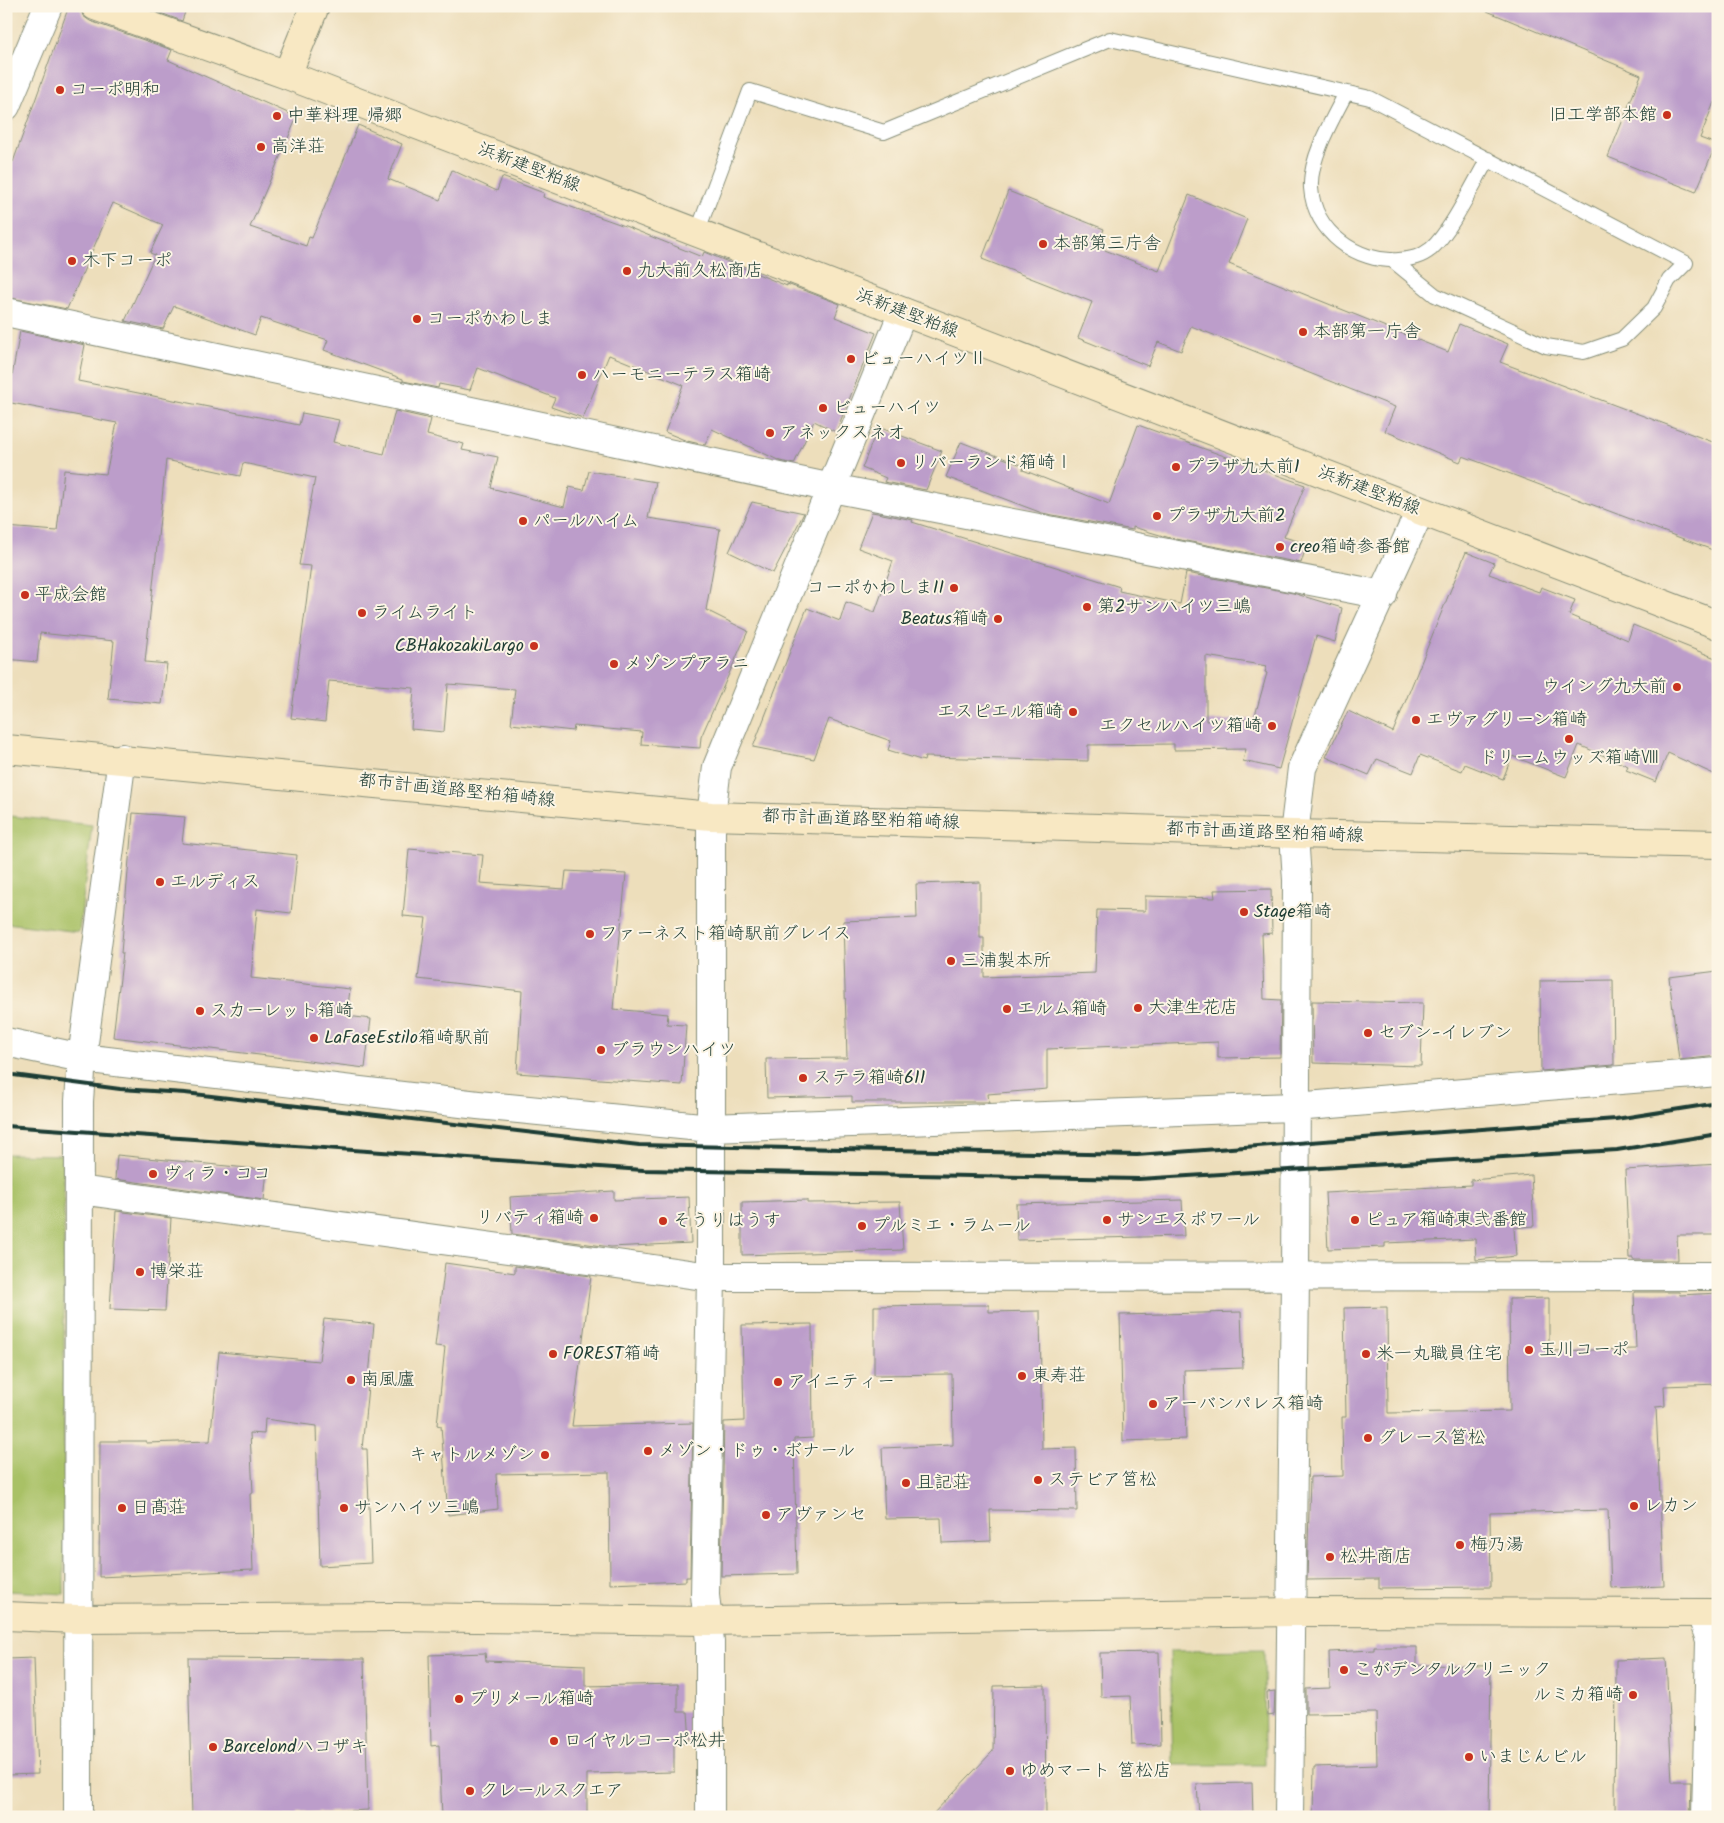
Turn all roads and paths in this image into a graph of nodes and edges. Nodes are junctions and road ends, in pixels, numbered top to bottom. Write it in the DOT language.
graph roads {
  1 [pos="48,6"];
  2 [pos="95,6"];
  3 [pos="315,6"];
  4 [pos="287,75"];
  5 [pos="1346,93"];
  6 [pos="6,106"];
  7 [pos="1488,159"];
  8 [pos="698,233"];
  9 [pos="1392,260"];
  10 [pos="6,312"];
  11 [pos="903,312"];
  12 [pos="832,488"];
  13 [pos="1420,511"];
  14 [pos="1383,595"];
  15 [pos="1718,625"];
  16 [pos="6,748"];
  17 [pos="122,758"];
  18 [pos="711,816"];
  19 [pos="1294,834"];
  20 [pos="1718,844"];
  21 [pos="6,1042"];
  22 [pos="82,1058"];
  23 [pos="1718,1072"];
  24 [pos="1294,1107"];
  25 [pos="711,1128"];
  26 [pos="79,1190"];
  27 [pos="1718,1276"];
  28 [pos="711,1277"];
  29 [pos="1296,1277"];
  30 [pos="1292,1612"];
  31 [pos="1710,1613"];
  32 [pos="6,1616"];
  33 [pos="77,1619"];
  34 [pos="706,1621"];
  35 [pos="78,1817"];
  36 [pos="710,1817"];
  37 [pos="1289,1817"];
  38 [pos="1706,1817"];
  1 -- 6 [label="street"];
  2 -- 4 [label="street, 浜新建堅粕線"];
  3 -- 4 [label="street"];
  4 -- 8 [label="street, 浜新建堅粕線"];
  5 -- 7 [label="lane"];
  5 -- 8 [label="lane"];
  5 -- 9 [label="lane"];
  7 -- 9 [label="lane"];
  7 -- 9 [label="lane"];
  8 -- 11 [label="street, 浜新建堅粕線"];
  10 -- 12 [label="street"];
  11 -- 12 [label="street"];
  11 -- 13 [label="street, 浜新建堅粕線"];
  12 -- 14 [label="street"];
  12 -- 18 [label="street"];
  13 -- 14 [label="street"];
  13 -- 15 [label="street, 浜新建堅粕線"];
  14 -- 19 [label="street"];
  16 -- 17 [label="street, 都市計画道路堅粕箱崎線"];
  17 -- 18 [label="street, 都市計画道路堅粕箱崎線"];
  17 -- 22 [label="street"];
  18 -- 19 [label="street, 都市計画道路堅粕箱崎線"];
  18 -- 25 [label="street"];
  19 -- 20 [label="street, 都市計画道路堅粕箱崎線"];
  19 -- 24 [label="street"];
  21 -- 22 [label="street"];
  22 -- 25 [label="street"];
  22 -- 26 [label="street"];
  23 -- 24 [label="street"];
  24 -- 25 [label="street"];
  24 -- 29 [label="street"];
  25 -- 28 [label="street"];
  26 -- 28 [label="street"];
  26 -- 33 [label="street"];
  27 -- 29 [label="street"];
  28 -- 29 [label="street"];
  28 -- 34 [label="street"];
  29 -- 30 [label="street"];
  30 -- 31 [label="street"];
  30 -- 34 [label="street"];
  30 -- 37 [label="street"];
  31 -- 38 [label="street"];
  32 -- 33 [label="street"];
  33 -- 34 [label="street"];
  33 -- 35 [label="street"];
  34 -- 36 [label="street"];
}
